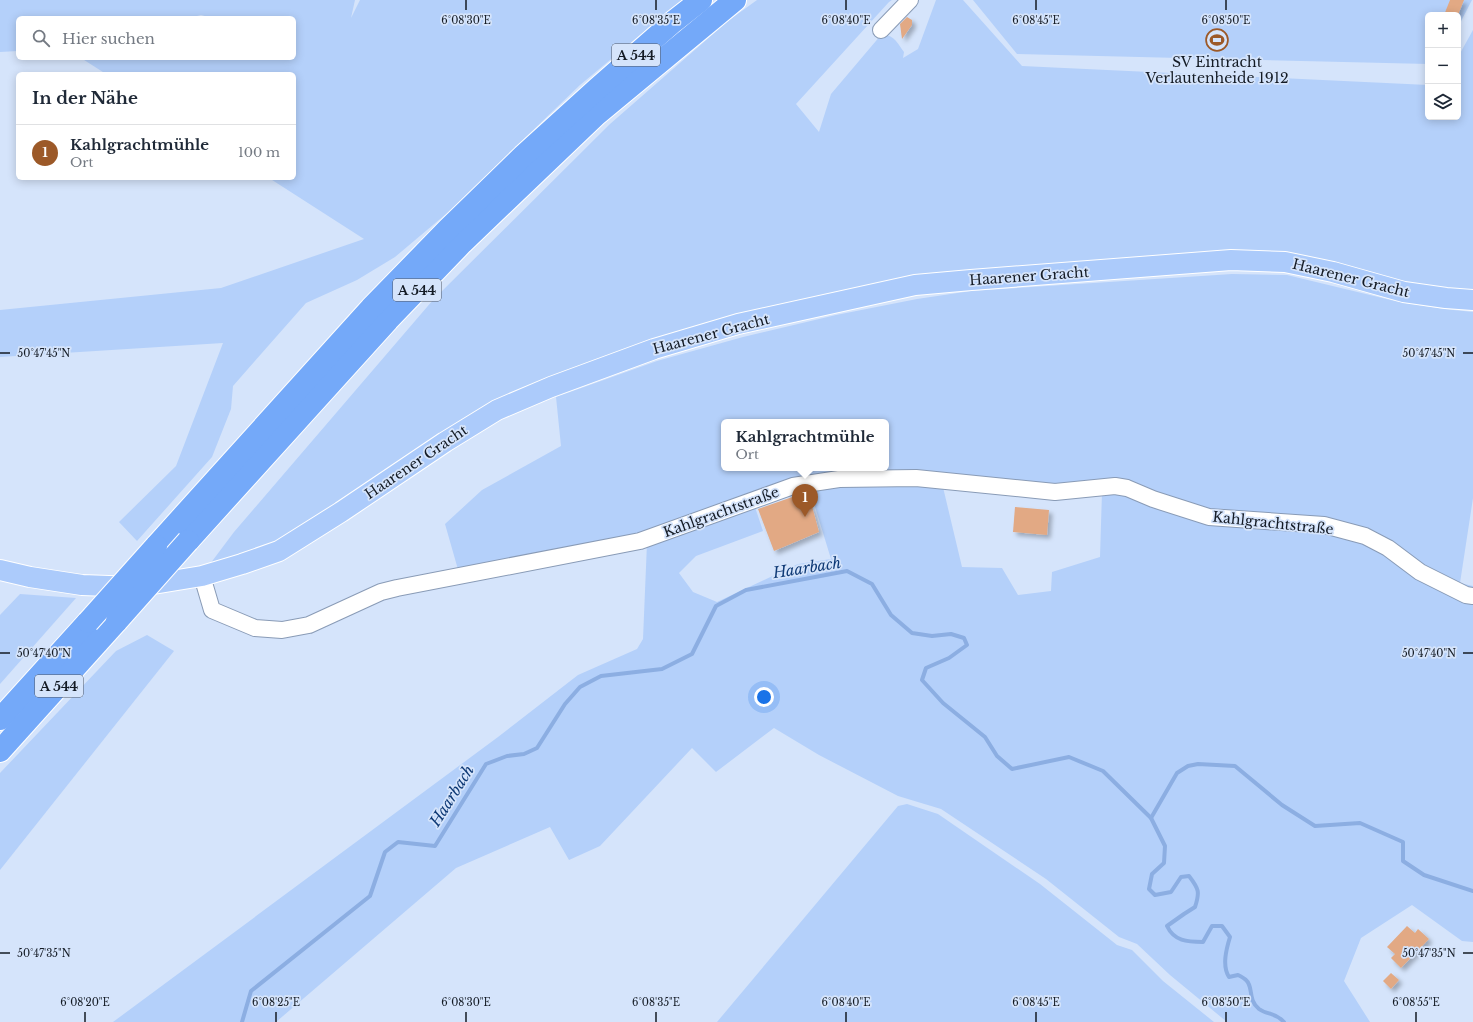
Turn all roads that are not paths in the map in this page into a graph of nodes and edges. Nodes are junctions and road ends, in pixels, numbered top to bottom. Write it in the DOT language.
graph roads {
  1 [pos="701,0"];
  2 [pos="735,0"];
  3 [pos="910,0"];
  4 [pos="881,30"];
  5 [pos="1473,300"];
  6 [pos="0,570"];
  7 [pos="202,576"];
  8 [pos="1473,596"];
  9 [pos="0,718"];
  10 [pos="0,751"];
  1 -- 9 [label="highway, A 544, bridge"];
  2 -- 10 [label="highway, A 544, bridge"];
  3 -- 4 [label="street"];
  5 -- 7 [label="main road, Haarener Gracht"];
  6 -- 7 [label="main road, Haarener Gracht"];
  7 -- 8 [label="street, Kahlgrachtstraße"];
}
